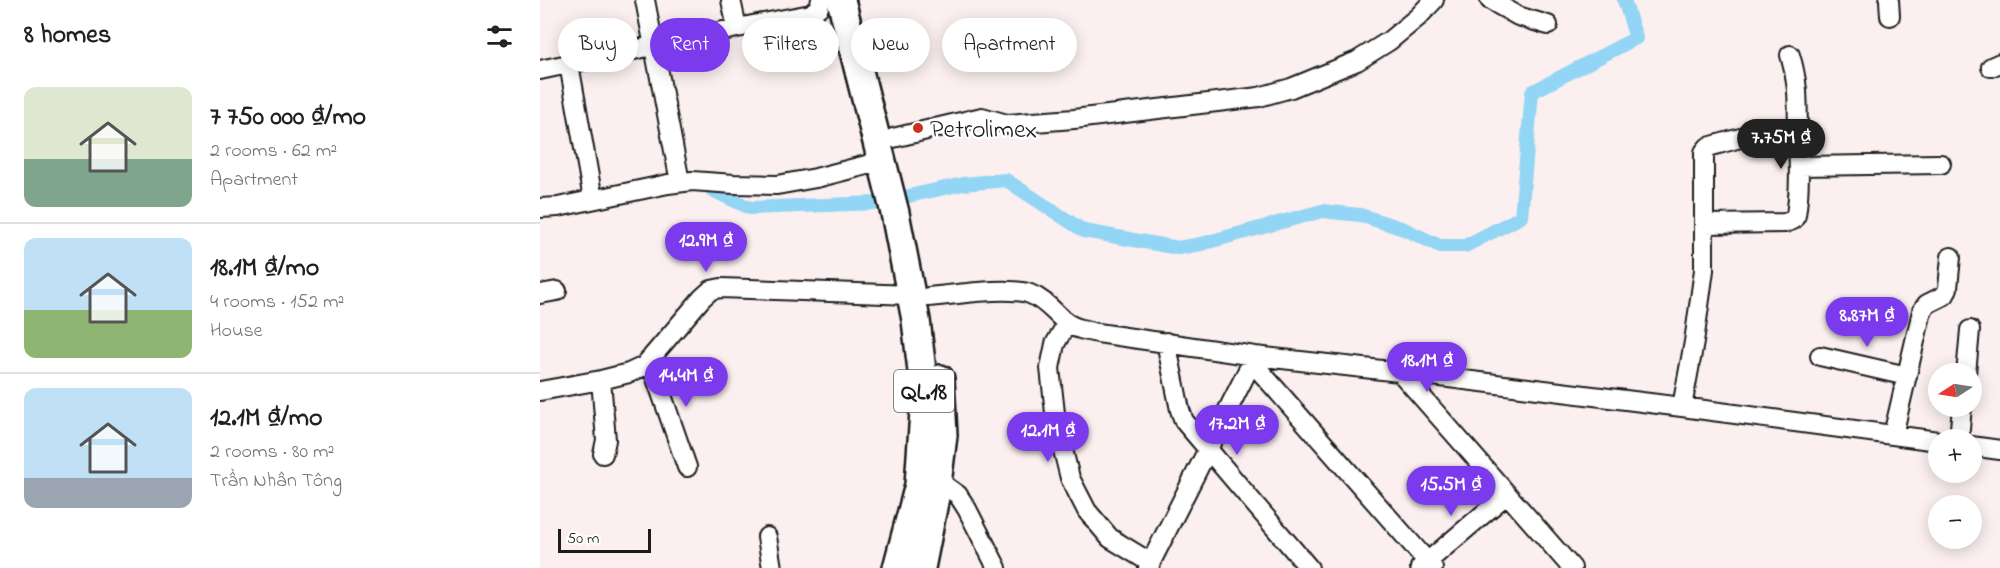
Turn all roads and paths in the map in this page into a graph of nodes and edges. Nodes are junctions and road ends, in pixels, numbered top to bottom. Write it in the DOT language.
graph roads {
  1 [pos="645,0"];
  2 [pos="731,0"];
  3 [pos="820,0"];
  4 [pos="841,0"];
  5 [pos="860,0"];
  6 [pos="1434,0"];
  7 [pos="1490,0"];
  8 [pos="650,25"];
  9 [pos="1548,25"];
  10 [pos="737,28"];
  11 [pos="730,29"];
  12 [pos="1790,55"];
  13 [pos="558,66"];
  14 [pos="540,70"];
  15 [pos="570,72"];
  16 [pos="659,72"];
  17 [pos="1744,137"];
  18 [pos="887,149"];
  19 [pos="1941,164"];
  20 [pos="1799,166"];
  21 [pos="680,182"];
  22 [pos="593,199"];
  23 [pos="540,208"];
  24 [pos="1704,224"];
  25 [pos="1951,256"];
  26 [pos="920,296"];
  27 [pos="1067,322"];
  28 [pos="1970,330"];
  29 [pos="1167,342"];
  30 [pos="1820,356"];
  31 [pos="1253,359"];
  32 [pos="650,361"];
  33 [pos="1967,363"];
  34 [pos="1400,372"];
  35 [pos="1907,376"];
  36 [pos="601,380"];
  37 [pos="540,391"];
  38 [pos="1682,406"];
  39 [pos="1893,435"];
  40 [pos="1928,440"];
  41 [pos="1982,448"];
  42 [pos="1208,450"];
  43 [pos="2000,450"];
  44 [pos="603,454"];
  45 [pos="687,467"];
  46 [pos="938,480"];
  47 [pos="1507,494"];
  48 [pos="767,537"];
  49 [pos="927,539"];
  50 [pos="1150,565"];
  51 [pos="1427,566"];
  52 [pos="772,568"];
  53 [pos="897,568"];
  54 [pos="916,568"];
  55 [pos="921,568"];
  56 [pos="997,568"];
  57 [pos="1309,568"];
  58 [pos="1572,568"];
  1 -- 8 [label="street"];
  2 -- 10 [label="street"];
  3 -- 10 [label="street"];
  4 -- 18 [label="highway, QL.18"];
  5 -- 18 [label="highway, QL.18"];
  6 -- 18 [label="street"];
  7 -- 9 [label="street"];
  10 -- 11 [label="street"];
  12 -- 20 [label="street"];
  13 -- 14 [label="street"];
  15 -- 22 [label="street"];
  16 -- 21 [label="street"];
  17 -- 24 [label="street"];
  18 -- 21 [label="street"];
  18 -- 26 [label="highway, QL.18"];
  19 -- 20 [label="street"];
  20 -- 24 [label="street"];
  21 -- 22 [label="street"];
  22 -- 23 [label="street"];
  24 -- 38 [label="street"];
  25 -- 35 [label="street"];
  26 -- 27 [label="street"];
  26 -- 32 [label="street"];
  26 -- 46 [label="highway, QL.18"];
  26 -- 53 [label="highway, QL.18"];
  27 -- 29 [label="street"];
  27 -- 50 [label="street"];
  28 -- 33 [label="street"];
  29 -- 31 [label="street"];
  29 -- 42 [label="street"];
  30 -- 35 [label="street"];
  31 -- 34 [label="street"];
  31 -- 42 [label="street"];
  31 -- 51 [label="street"];
  32 -- 36 [label="street"];
  32 -- 45 [label="street"];
  34 -- 38 [label="street"];
  34 -- 47 [label="street"];
  35 -- 39 [label="street"];
  36 -- 37 [label="street"];
  36 -- 44 [label="street"];
  38 -- 39 [label="street"];
  39 -- 40 [label="street"];
  41 -- 43 [label="street"];
  42 -- 50 [label="street"];
  42 -- 57 [label="street"];
  46 -- 49 [label="highway, QL.18"];
  46 -- 56 [label="street"];
  47 -- 51 [label="street"];
  47 -- 58 [label="street"];
  48 -- 52 [label="street"];
  49 -- 54 [label="highway"];
  49 -- 55 [label="highway"];
}
